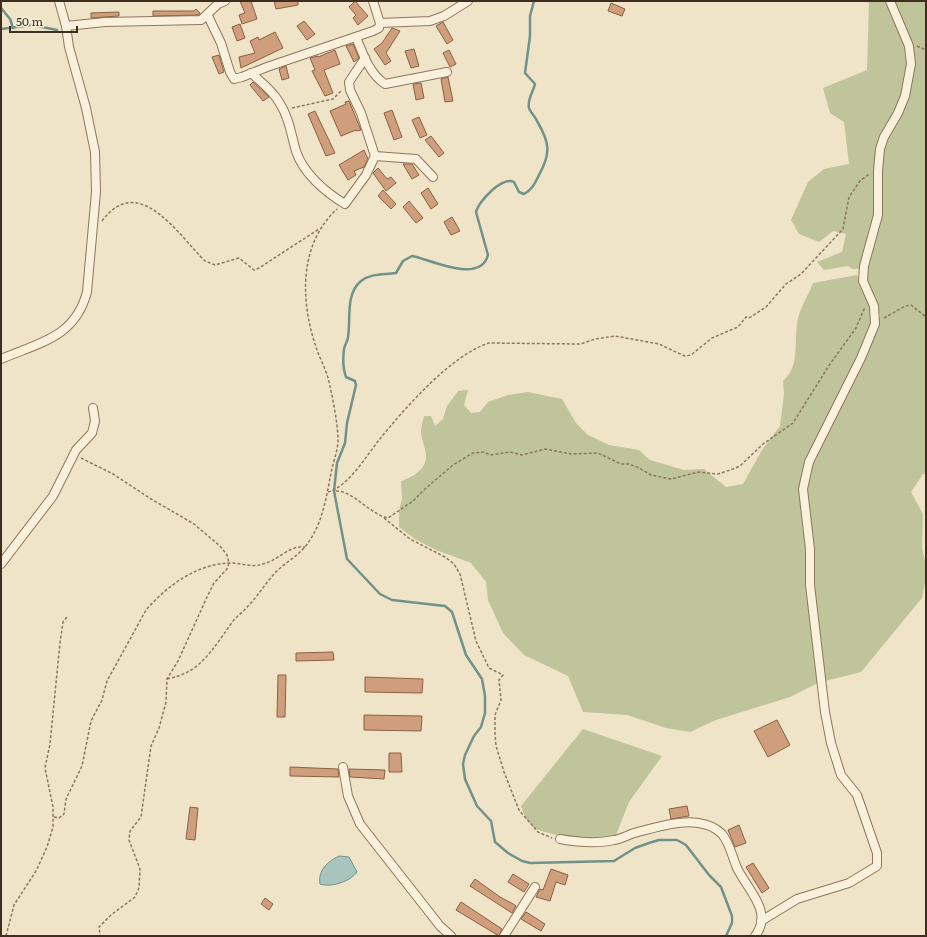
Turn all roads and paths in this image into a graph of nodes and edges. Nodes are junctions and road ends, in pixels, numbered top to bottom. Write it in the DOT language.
graph roads {
  1 [pos="59,1"];
  2 [pos="225,1"];
  3 [pos="373,1"];
  4 [pos="468,1"];
  5 [pos="890,1"];
  6 [pos="208,16"];
  7 [pos="380,23"];
  8 [pos="66,26"];
  9 [pos="356,37"];
  10 [pos="365,58"];
  11 [pos="446,72"];
  12 [pos="251,73"];
  13 [pos="349,82"];
  14 [pos="283,109"];
  15 [pos="375,156"];
  16 [pos="878,167"];
  17 [pos="434,177"];
  18 [pos="345,204"];
  19 [pos="101,223"];
  20 [pos="320,228"];
  21 [pos="871,298"];
  22 [pos="926,317"];
  23 [pos="876,318"];
  24 [pos="1,359"];
  25 [pos="93,408"];
  26 [pos="74,455"];
  27 [pos="334,491"];
  28 [pos="328,492"];
  29 [pos="382,517"];
  30 [pos="305,547"];
  31 [pos="229,563"];
  32 [pos="1,564"];
  33 [pos="67,618"];
  34 [pos="167,679"];
  35 [pos="343,767"];
  36 [pos="54,817"];
  37 [pos="560,839"];
  38 [pos="535,887"];
  39 [pos="761,921"];
  40 [pos="6,936"];
  41 [pos="100,936"];
  42 [pos="451,936"];
  43 [pos="504,936"];
  44 [pos="755,936"];
  1 -- 8 [label="street"];
  2 -- 6 [label="street"];
  3 -- 7 [label="street"];
  4 -- 7 [label="street"];
  5 -- 16 [label="street"];
  6 -- 8 [label="street"];
  6 -- 12 [label="street"];
  7 -- 9 [label="street"];
  8 -- 24 [label="street"];
  9 -- 10 [label="street"];
  9 -- 12 [label="street"];
  10 -- 11 [label="street"];
  10 -- 13 [label="street"];
  12 -- 14 [label="street"];
  13 -- 14 [label="path"];
  13 -- 15 [label="street"];
  14 -- 18 [label="street"];
  15 -- 17 [label="street"];
  15 -- 18 [label="street"];
  16 -- 21 [label="street"];
  16 -- 27 [label="path"];
  18 -- 20 [label="path"];
  19 -- 20 [label="path"];
  20 -- 28 [label="path"];
  21 -- 23 [label="street"];
  21 -- 29 [label="path"];
  22 -- 23 [label="path"];
  23 -- 39 [label="street"];
  25 -- 26 [label="street"];
  26 -- 31 [label="path"];
  26 -- 32 [label="street"];
  27 -- 28 [label="path"];
  27 -- 29 [label="path"];
  28 -- 30 [label="path"];
  29 -- 37 [label="path"];
  30 -- 31 [label="path"];
  30 -- 34 [label="path"];
  31 -- 34 [label="path"];
  31 -- 36 [label="path"];
  33 -- 36 [label="path"];
  34 -- 41 [label="path"];
  35 -- 42 [label="street"];
  36 -- 40 [label="path"];
  37 -- 39 [label="street"];
  38 -- 43 [label="street"];
  39 -- 44 [label="street"];
}
